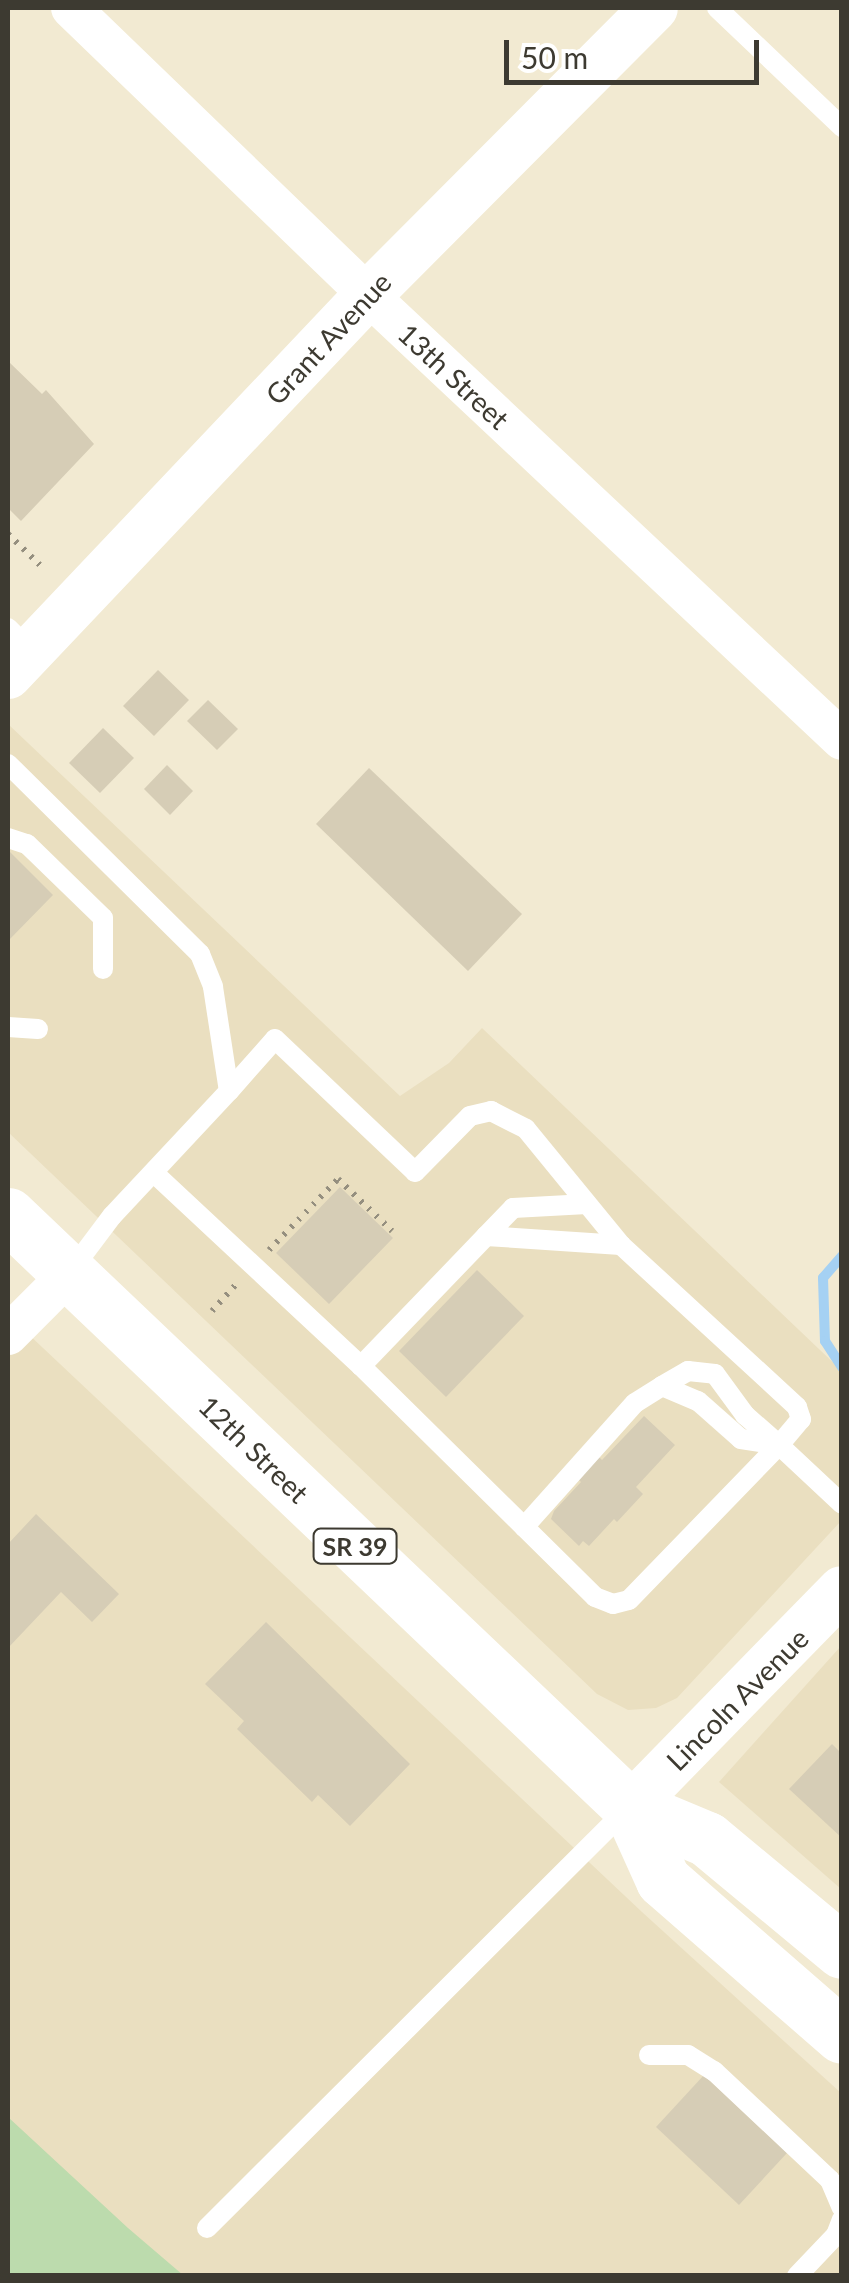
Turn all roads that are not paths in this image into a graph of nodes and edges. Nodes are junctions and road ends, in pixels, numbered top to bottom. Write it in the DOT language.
graph roads {
  1 [pos="71,8"];
  2 [pos="654,8"];
  3 [pos="717,8"];
  4 [pos="842,128"];
  5 [pos="368,294"];
  6 [pos="15,651"];
  7 [pos="842,740"];
  8 [pos="8,764"];
  9 [pos="8,838"];
  10 [pos="104,969"];
  11 [pos="8,1027"];
  12 [pos="38,1029"];
  13 [pos="229,1091"];
  14 [pos="154,1173"];
  15 [pos="587,1204"];
  16 [pos="8,1216"];
  17 [pos="486,1236"];
  18 [pos="621,1245"];
  19 [pos="69,1274"];
  20 [pos="8,1336"];
  21 [pos="361,1366"];
  22 [pos="662,1386"];
  23 [pos="779,1446"];
  24 [pos="842,1504"];
  25 [pos="524,1527"];
  26 [pos="842,1590"];
  27 [pos="630,1807"];
  28 [pos="842,1951"];
  29 [pos="842,2036"];
  30 [pos="649,2055"];
  31 [pos="842,2208"];
  32 [pos="842,2219"];
  33 [pos="207,2228"];
  34 [pos="798,2276"];
  1 -- 5 [label="street, 13th Street"];
  2 -- 5 [label="street, Grant Avenue"];
  3 -- 4 [label="lane"];
  5 -- 6 [label="street, Grant Avenue"];
  5 -- 7 [label="street, 13th Street"];
  8 -- 13 [label="lane"];
  9 -- 10 [label="lane"];
  11 -- 12 [label="lane"];
  13 -- 14 [label="lane"];
  13 -- 15 [label="lane"];
  14 -- 19 [label="lane"];
  14 -- 21 [label="lane"];
  15 -- 17 [label="lane"];
  15 -- 18 [label="lane"];
  16 -- 19 [label="main road, 12th Street / SR 39"];
  17 -- 18 [label="lane"];
  17 -- 21 [label="lane"];
  18 -- 23 [label="lane"];
  19 -- 20 [label="street"];
  19 -- 27 [label="main road, 12th Street / SR 39"];
  21 -- 25 [label="lane"];
  22 -- 23 [label="lane"];
  22 -- 23 [label="lane"];
  22 -- 25 [label="lane"];
  23 -- 24 [label="lane"];
  23 -- 25 [label="lane"];
  26 -- 27 [label="street, Lincoln Avenue"];
  27 -- 28 [label="main road, 12th Street / SR 39"];
  27 -- 29 [label="main road, 12th Street / SR 39"];
  27 -- 33 [label="lane"];
  30 -- 31 [label="lane"];
  32 -- 34 [label="lane"];
}
